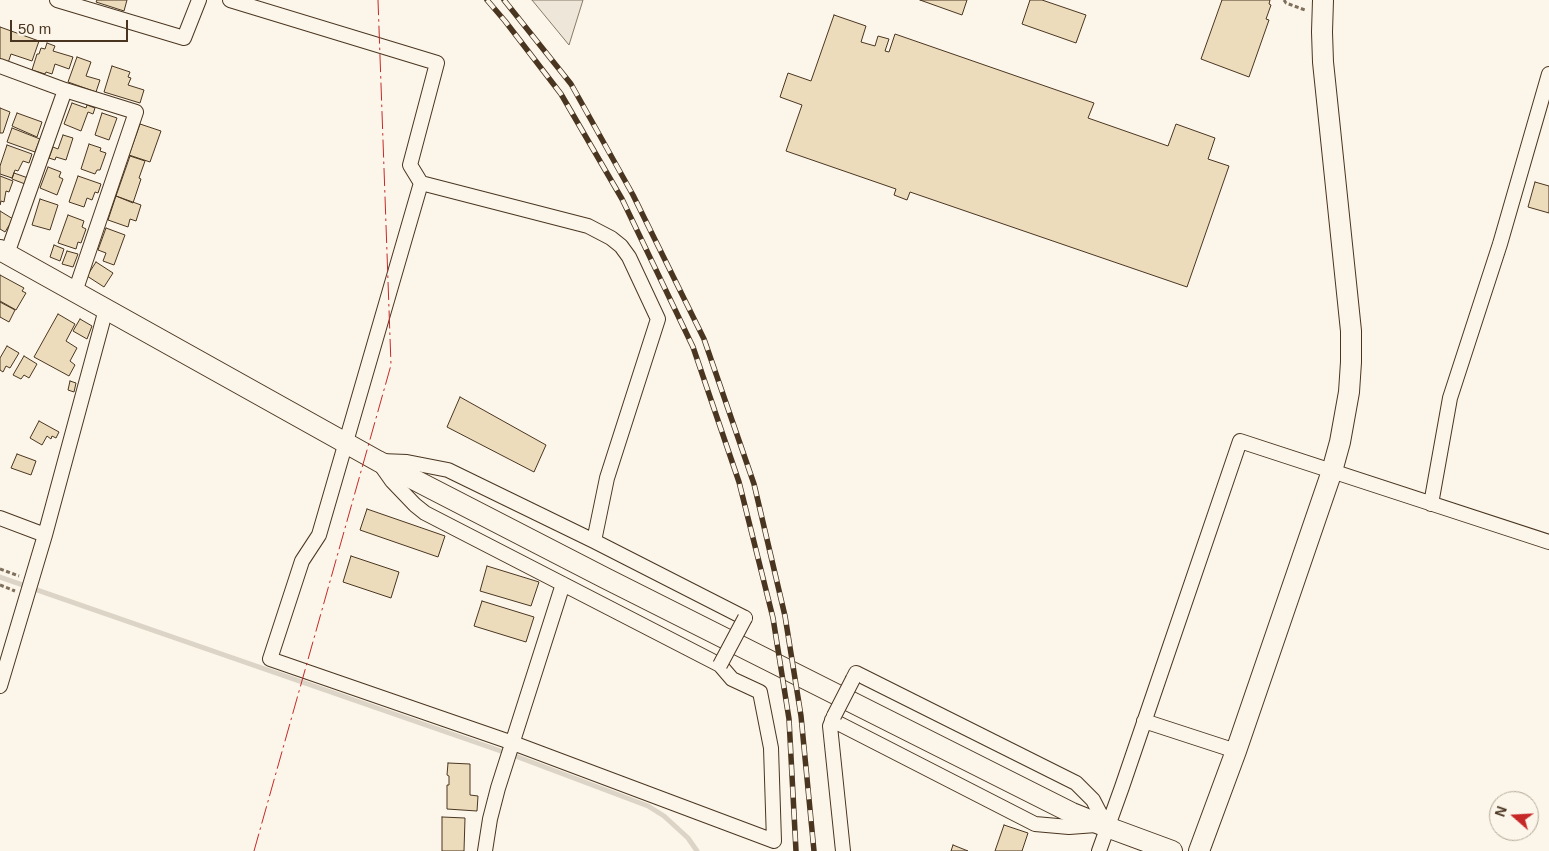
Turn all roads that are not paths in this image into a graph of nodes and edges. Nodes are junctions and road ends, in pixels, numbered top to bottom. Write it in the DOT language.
graph roads {
  1 [pos="57,0"];
  2 [pos="199,0"];
  3 [pos="230,0"];
  4 [pos="1323,8"];
  5 [pos="0,66"];
  6 [pos="1549,74"];
  7 [pos="65,90"];
  8 [pos="421,183"];
  9 [pos="2,253"];
  10 [pos="75,292"];
  11 [pos="106,309"];
  12 [pos="347,443"];
  13 [pos="378,460"];
  14 [pos="1332,472"];
  15 [pos="1431,504"];
  16 [pos="0,518"];
  17 [pos="45,535"];
  18 [pos="594,541"];
  19 [pos="1549,542"];
  20 [pos="563,584"];
  21 [pos="5,654"];
  22 [pos="720,666"];
  23 [pos="0,686"];
  24 [pos="833,718"];
  25 [pos="1144,721"];
  26 [pos="511,750"];
  27 [pos="1236,751"];
  28 [pos="1103,826"];
  29 [pos="485,851"];
  30 [pos="844,851"];
  31 [pos="1099,851"];
  32 [pos="1172,851"];
  33 [pos="1199,851"];
  1 -- 2 [label="street"];
  3 -- 8 [label="street"];
  4 -- 14 [label="street"];
  5 -- 7 [label="street"];
  6 -- 15 [label="street"];
  7 -- 9 [label="street"];
  7 -- 10 [label="street"];
  8 -- 12 [label="street"];
  8 -- 18 [label="street"];
  9 -- 10 [label="street"];
  10 -- 11 [label="street"];
  11 -- 12 [label="street"];
  11 -- 17 [label="street"];
  12 -- 13 [label="street"];
  12 -- 26 [label="street"];
  13 -- 18 [label="street"];
  13 -- 20 [label="street"];
  13 -- 28 [label="street"];
  14 -- 15 [label="street"];
  14 -- 25 [label="street"];
  14 -- 27 [label="street"];
  15 -- 19 [label="street"];
  16 -- 17 [label="street"];
  17 -- 21 [label="street"];
  18 -- 22 [label="street, bridge"];
  20 -- 22 [label="street"];
  20 -- 26 [label="street"];
  21 -- 23 [label="street"];
  22 -- 26 [label="street"];
  24 -- 28 [label="street"];
  24 -- 28 [label="street, bridge"];
  24 -- 30 [label="street"];
  25 -- 27 [label="street"];
  25 -- 28 [label="street"];
  26 -- 29 [label="street"];
  27 -- 33 [label="street"];
  28 -- 31 [label="street"];
  28 -- 32 [label="street"];
}
